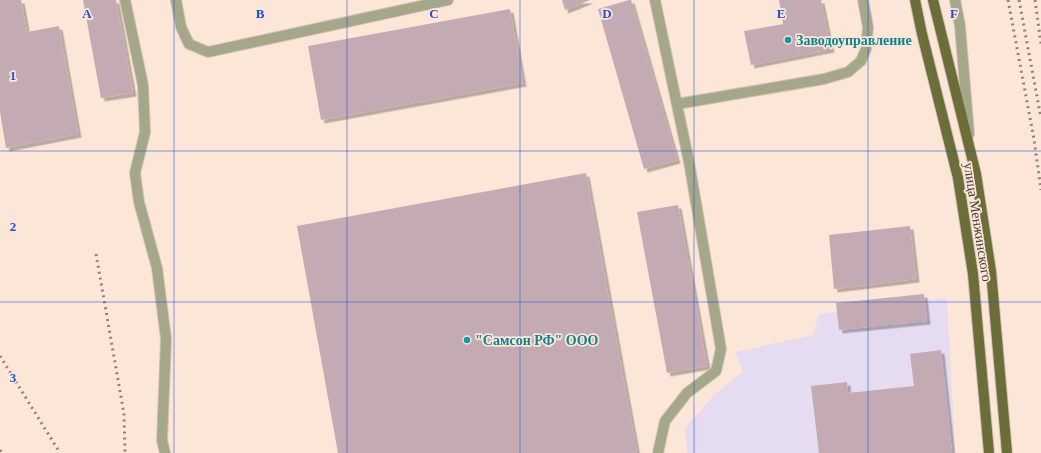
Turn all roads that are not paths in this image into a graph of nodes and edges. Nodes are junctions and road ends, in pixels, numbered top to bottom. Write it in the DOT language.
graph roads {
  1 [pos="125,0"];
  2 [pos="176,0"];
  3 [pos="448,0"];
  4 [pos="655,0"];
  5 [pos="863,0"];
  6 [pos="915,0"];
  7 [pos="933,0"];
  8 [pos="955,0"];
  9 [pos="677,104"];
  10 [pos="971,152"];
  11 [pos="165,453"];
  12 [pos="658,453"];
  13 [pos="989,453"];
  14 [pos="1007,453"];
  1 -- 11 [label="lane"];
  2 -- 3 [label="lane"];
  4 -- 9 [label="lane"];
  5 -- 9 [label="lane"];
  6 -- 13 [label="main road, улица Менжинского"];
  7 -- 10 [label="main road, улица Менжинского"];
  8 -- 10 [label="lane"];
  9 -- 12 [label="lane"];
  10 -- 14 [label="main road, улица Менжинского"];
}
